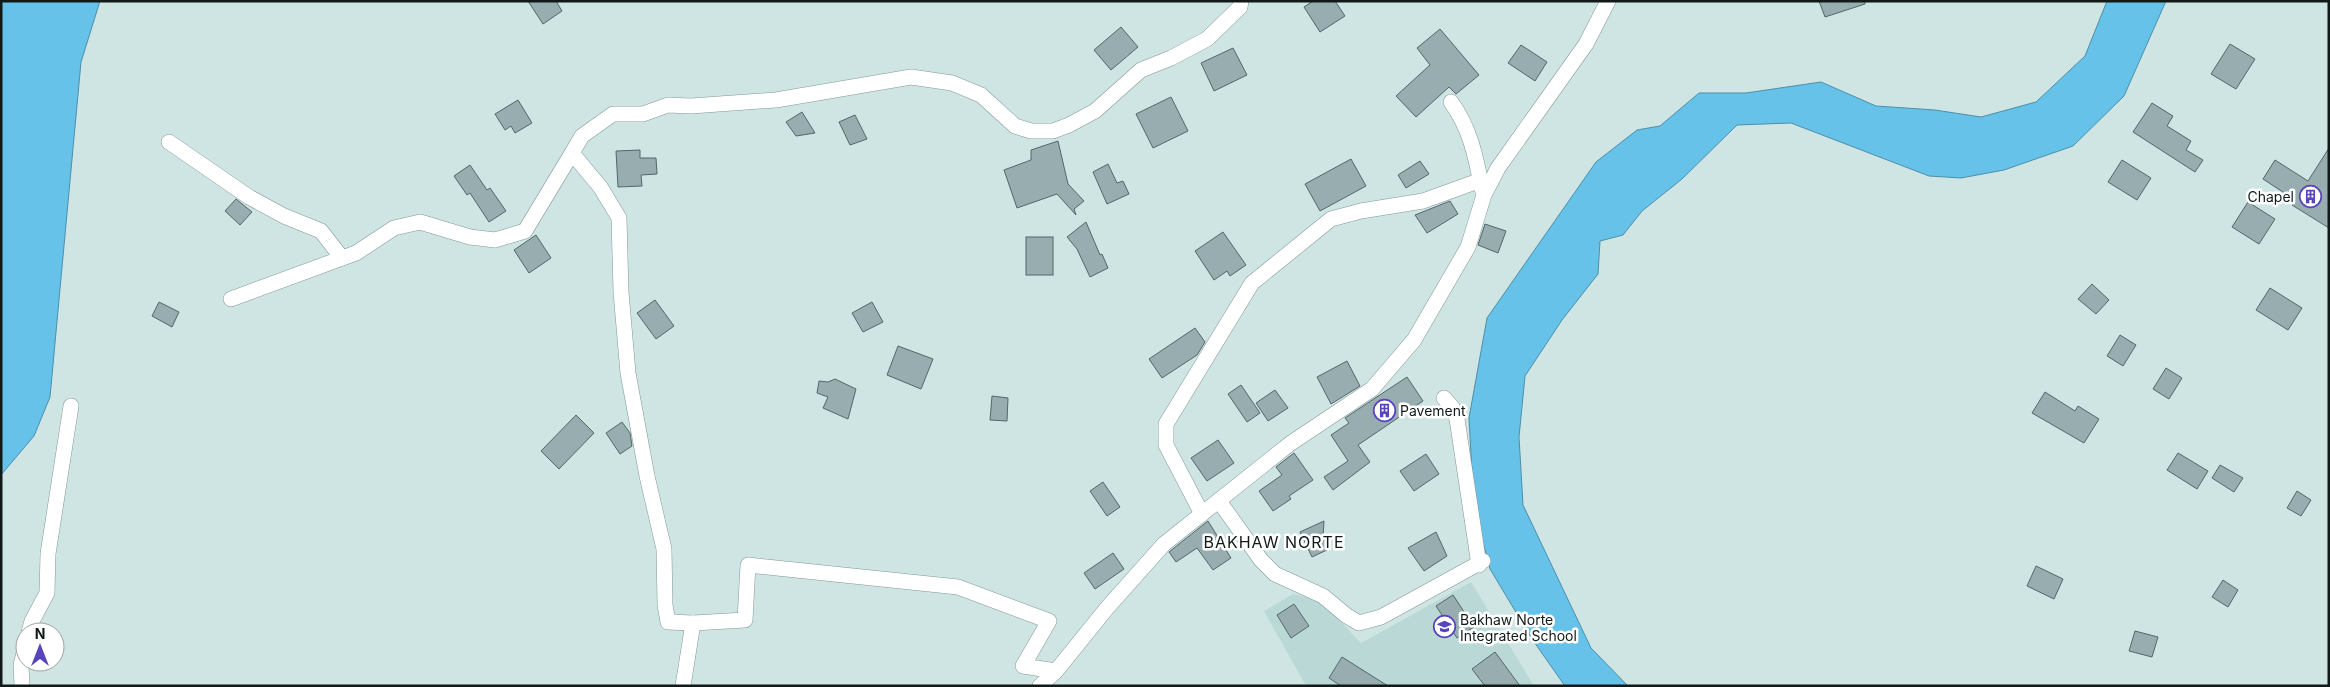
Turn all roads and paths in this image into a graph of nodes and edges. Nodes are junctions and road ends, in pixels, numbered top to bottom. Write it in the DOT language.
graph roads {
  1 [pos="1241,1"];
  2 [pos="1608,1"];
  3 [pos="1451,102"];
  4 [pos="170,142"];
  5 [pos="572,153"];
  6 [pos="1482,188"];
  7 [pos="342,258"];
  8 [pos="231,299"];
  9 [pos="1444,398"];
  10 [pos="71,406"];
  11 [pos="1219,501"];
  12 [pos="1202,514"];
  13 [pos="32,622"];
  14 [pos="693,623"];
  15 [pos="1056,671"];
  16 [pos="21,672"];
  17 [pos="22,686"];
  18 [pos="683,686"];
  19 [pos="1040,686"];
  1 -- 5 [label="street"];
  2 -- 6 [label="street"];
  3 -- 6 [label="street"];
  4 -- 7 [label="street"];
  5 -- 7 [label="street"];
  5 -- 14 [label="street"];
  6 -- 11 [label="street"];
  6 -- 12 [label="street"];
  7 -- 8 [label="street"];
  9 -- 11 [label="street"];
  10 -- 13 [label="street"];
  11 -- 12 [label="street"];
  12 -- 15 [label="street"];
  14 -- 15 [label="street"];
  14 -- 18 [label="street"];
  15 -- 19 [label="street"];
  16 -- 17 [label="street"];
}
